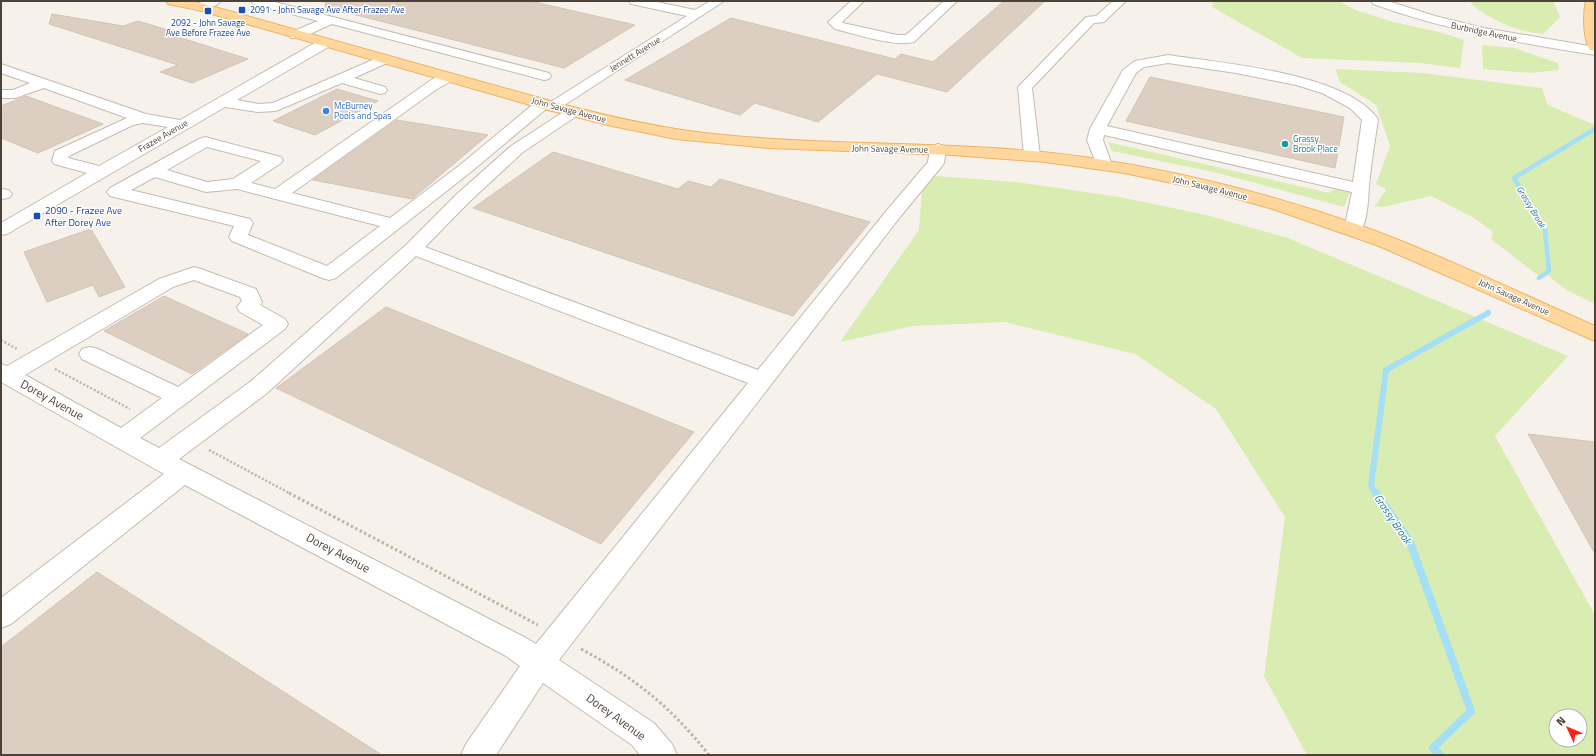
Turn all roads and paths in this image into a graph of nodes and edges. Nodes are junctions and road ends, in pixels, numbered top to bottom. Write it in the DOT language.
graph roads {
  1 [pos="172,1"];
  2 [pos="215,1"];
  3 [pos="257,1"];
  4 [pos="635,1"];
  5 [pos="718,1"];
  6 [pos="858,1"];
  7 [pos="951,1"];
  8 [pos="1120,1"];
  9 [pos="1377,1"];
  10 [pos="1592,1"];
  11 [pos="200,6"];
  12 [pos="697,14"];
  13 [pos="332,20"];
  14 [pos="296,35"];
  15 [pos="325,43"];
  16 [pos="1595,47"];
  17 [pos="1595,51"];
  18 [pos="384,59"];
  19 [pos="1,68"];
  20 [pos="544,76"];
  21 [pos="448,77"];
  22 [pos="340,78"];
  23 [pos="43,83"];
  24 [pos="380,90"];
  25 [pos="1,94"];
  26 [pos="223,102"];
  27 [pos="547,105"];
  28 [pos="573,112"];
  29 [pos="143,118"];
  30 [pos="182,125"];
  31 [pos="1098,129"];
  32 [pos="938,149"];
  33 [pos="1032,156"];
  34 [pos="1104,165"];
  35 [pos="152,171"];
  36 [pos="101,172"];
  37 [pos="237,184"];
  38 [pos="1361,188"];
  39 [pos="278,195"];
  40 [pos="393,224"];
  41 [pos="1,230"];
  42 [pos="1353,230"];
  43 [pos="413,249"];
  44 [pos="1595,334"];
  45 [pos="1,340"];
  46 [pos="90,354"];
  47 [pos="37,359"];
  48 [pos="4,374"];
  49 [pos="763,380"];
  50 [pos="180,397"];
  51 [pos="150,419"];
  52 [pos="122,439"];
  53 [pos="188,439"];
  54 [pos="160,460"];
  55 [pos="184,472"];
  56 [pos="1,616"];
  57 [pos="560,637"];
  58 [pos="539,663"];
  59 [pos="477,755"];
  60 [pos="661,755"];
  61 [pos="709,755"];
  1 -- 11 [label="main road, John Savage Avenue"];
  2 -- 11 [label="street"];
  3 -- 13 [label="street"];
  4 -- 12 [label="street"];
  5 -- 12 [label="street, Jennett Avenue"];
  6 -- 7 [label="street"];
  8 -- 33 [label="street"];
  9 -- 17 [label="street, Burbridge Avenue"];
  10 -- 16 [label="main road"];
  11 -- 14 [label="main road, John Savage Avenue"];
  12 -- 27 [label="street, Jennett Avenue"];
  13 -- 14 [label="street"];
  13 -- 20 [label="street"];
  14 -- 15 [label="main road, John Savage Avenue"];
  15 -- 18 [label="main road, John Savage Avenue"];
  15 -- 26 [label="street, Frazee Avenue"];
  18 -- 21 [label="main road, John Savage Avenue"];
  18 -- 22 [label="street"];
  19 -- 23 [label="street"];
  21 -- 27 [label="main road, John Savage Avenue"];
  21 -- 39 [label="street"];
  22 -- 24 [label="street"];
  22 -- 26 [label="street"];
  23 -- 25 [label="street"];
  23 -- 29 [label="street"];
  26 -- 30 [label="street, Frazee Avenue"];
  27 -- 28 [label="main road, John Savage Avenue"];
  27 -- 40 [label="street, Jennett Avenue"];
  28 -- 32 [label="main road, John Savage Avenue"];
  28 -- 43 [label="street"];
  29 -- 30 [label="street"];
  29 -- 36 [label="street"];
  30 -- 36 [label="street, Frazee Avenue"];
  31 -- 34 [label="street"];
  31 -- 38 [label="street"];
  31 -- 38 [label="street"];
  32 -- 33 [label="main road, John Savage Avenue"];
  32 -- 49 [label="street"];
  33 -- 34 [label="main road, John Savage Avenue"];
  34 -- 42 [label="main road, John Savage Avenue"];
  35 -- 37 [label="street"];
  35 -- 37 [label="street"];
  35 -- 40 [label="street, Jennett Avenue"];
  36 -- 41 [label="street, Frazee Avenue"];
  37 -- 39 [label="street"];
  38 -- 42 [label="street"];
  39 -- 40 [label="street"];
  42 -- 44 [label="main road, John Savage Avenue"];
  43 -- 49 [label="street"];
  43 -- 53 [label="street"];
  45 -- 47 [label="path"];
  46 -- 50 [label="street"];
  47 -- 48 [label="street"];
  47 -- 50 [label="street"];
  47 -- 51 [label="path"];
  48 -- 52 [label="street, Dorey Avenue"];
  49 -- 57 [label="street"];
  50 -- 51 [label="street"];
  51 -- 52 [label="street"];
  52 -- 54 [label="street, Dorey Avenue"];
  53 -- 54 [label="street"];
  53 -- 57 [label="path"];
  54 -- 55 [label="street, Dorey Avenue"];
  55 -- 56 [label="street"];
  55 -- 58 [label="street, Dorey Avenue"];
  57 -- 58 [label="street"];
  57 -- 61 [label="path"];
  58 -- 59 [label="street"];
  58 -- 60 [label="street, Dorey Avenue"];
}
